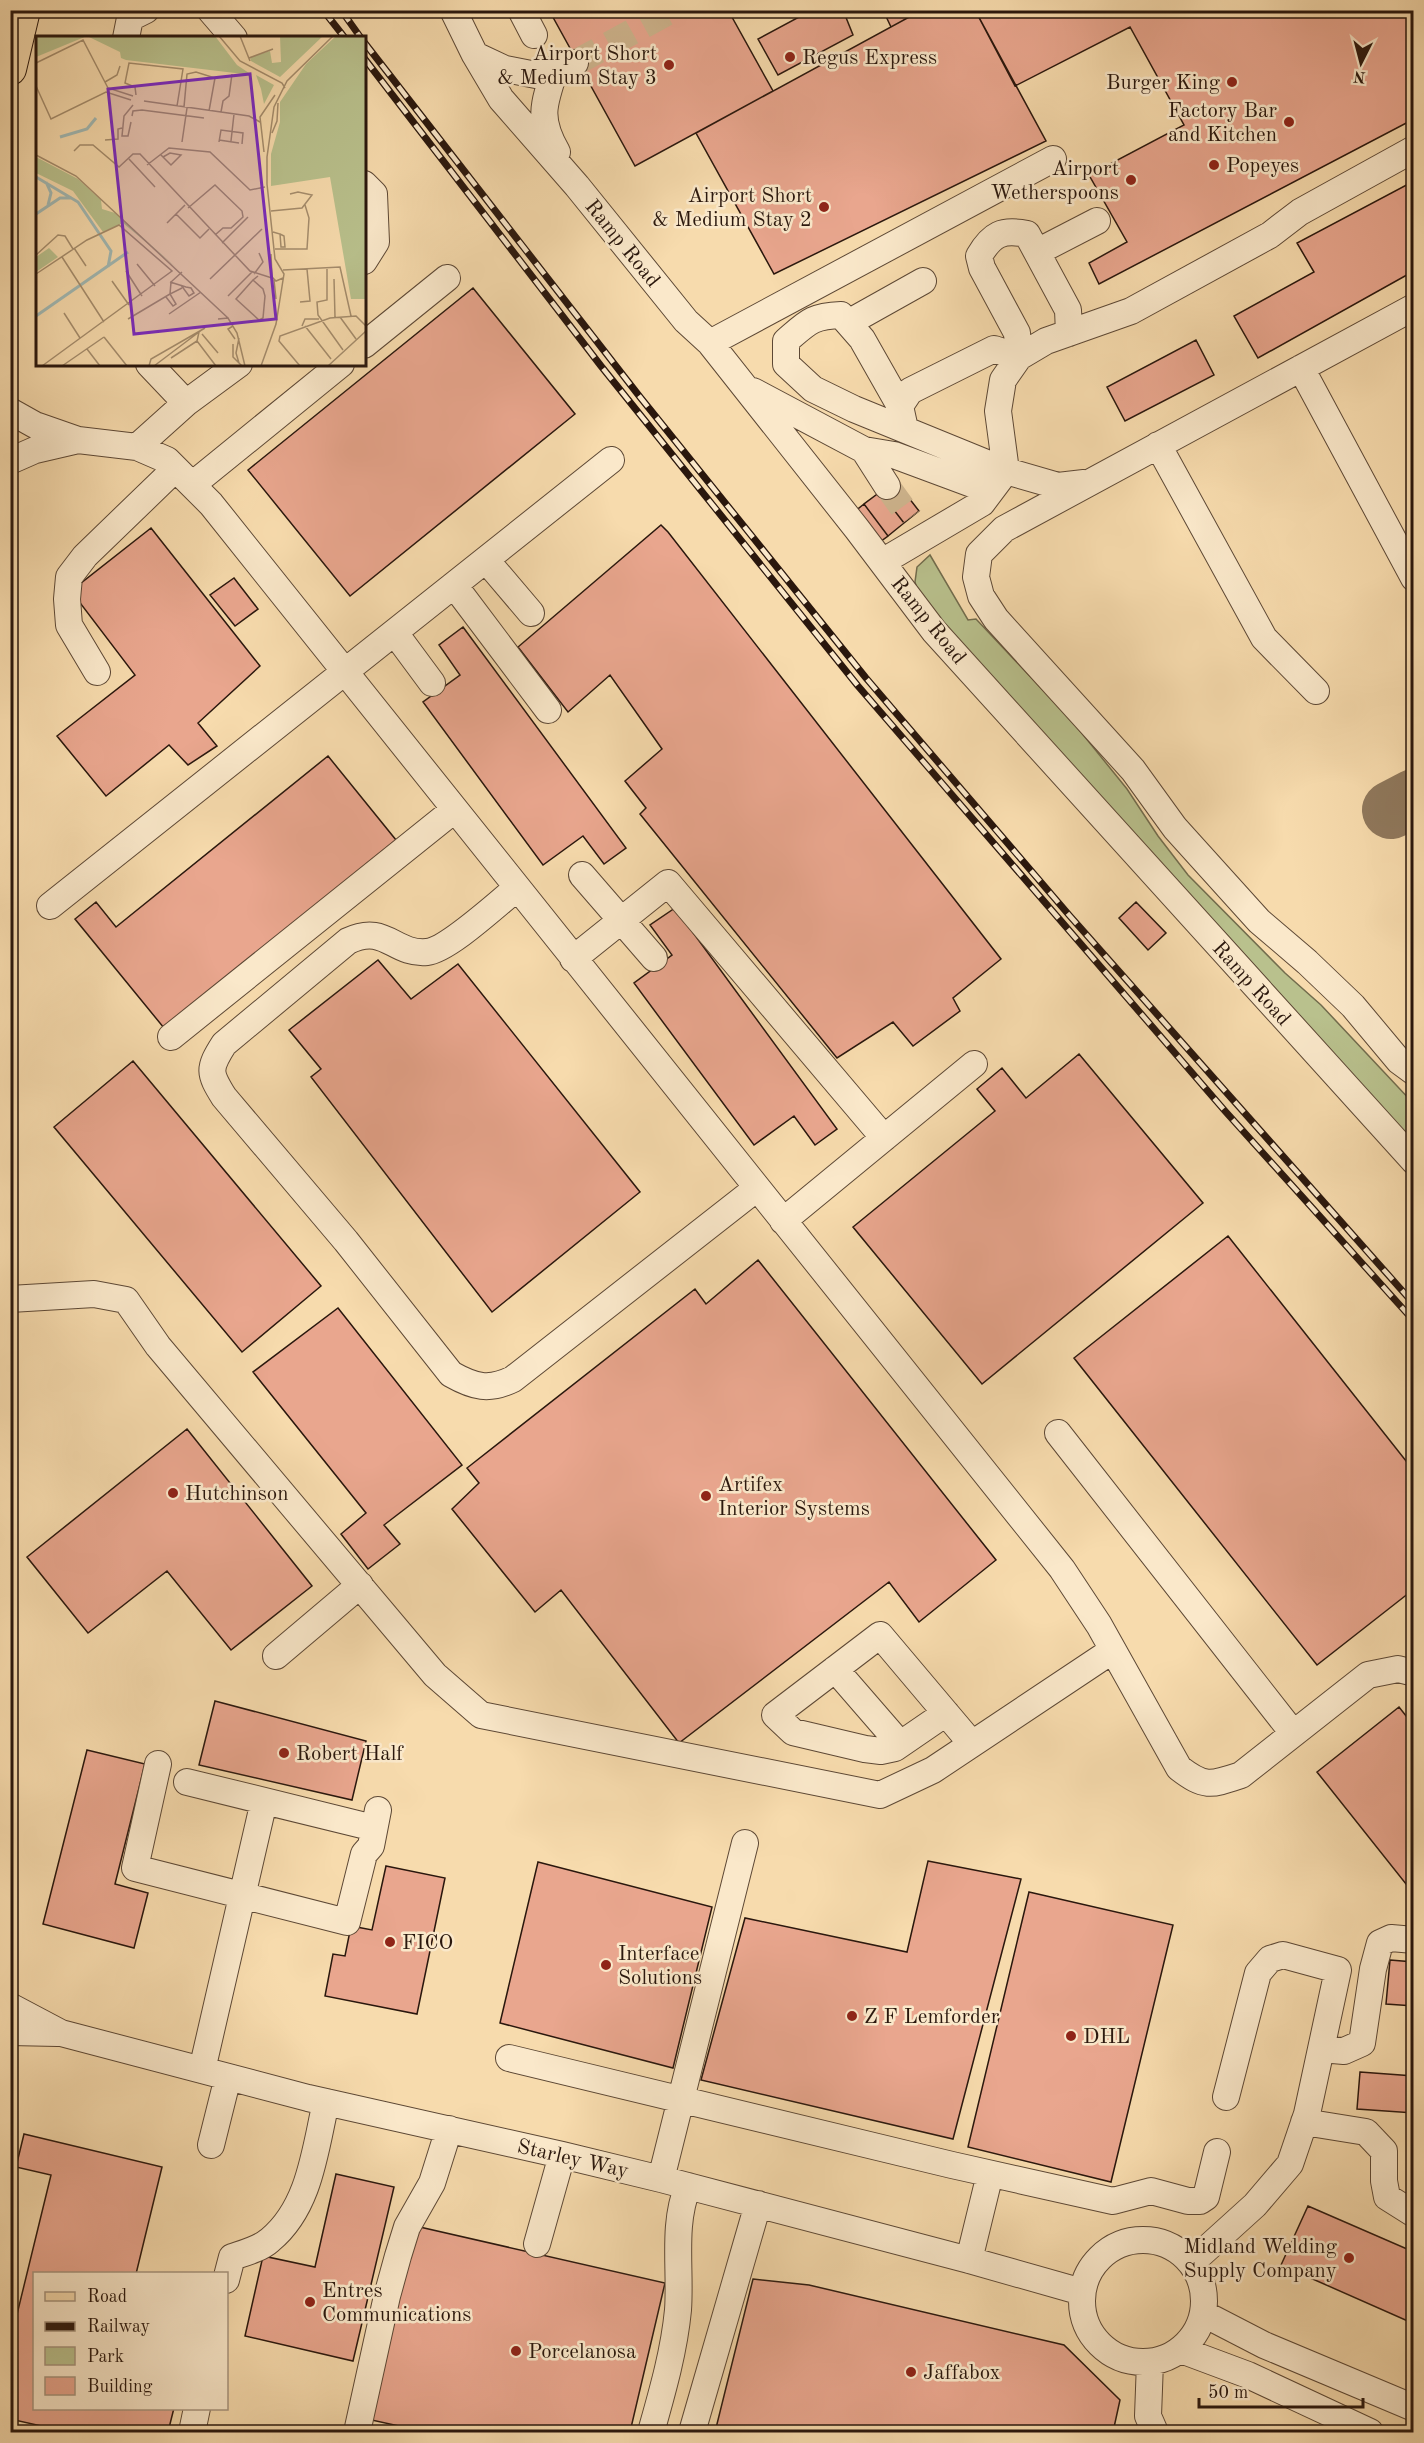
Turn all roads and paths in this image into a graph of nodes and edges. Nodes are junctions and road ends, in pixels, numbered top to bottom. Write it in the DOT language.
graph roads {
  1 [pos="24,10"];
  2 [pos="146,10"];
  3 [pos="210,10"];
  4 [pos="453,10"];
  5 [pos="521,10"];
  6 [pos="534,35"];
  7 [pos="126,36"];
  8 [pos="232,36"];
  9 [pos="475,55"];
  10 [pos="10,69"];
  11 [pos="1413,149"];
  12 [pos="1053,159"];
  13 [pos="366,186"];
  14 [pos="577,186"];
  15 [pos="1097,221"];
  16 [pos="1036,252"];
  17 [pos="366,258"];
  18 [pos="447,278"];
  19 [pos="923,281"];
  20 [pos="1413,307"];
  21 [pos="848,323"];
  22 [pos="1069,333"];
  23 [pos="366,343"];
  24 [pos="710,343"];
  25 [pos="1019,357"];
  26 [pos="151,366"];
  27 [pos="235,366"];
  28 [pos="338,366"];
  29 [pos="1301,368"];
  30 [pos="745,387"];
  31 [pos="186,404"];
  32 [pos="10,411"];
  33 [pos="903,417"];
  34 [pos="78,440"];
  35 [pos="1158,445"];
  36 [pos="137,447"];
  37 [pos="864,450"];
  38 [pos="611,460"];
  39 [pos="10,461"];
  40 [pos="183,477"];
  41 [pos="998,481"];
  42 [pos="1089,483"];
  43 [pos="887,486"];
  44 [pos="486,560"];
  45 [pos="882,562"];
  46 [pos="1413,578"];
  47 [pos="454,585"];
  48 [pos="531,613"];
  49 [pos="395,633"];
  50 [pos="97,672"];
  51 [pos="345,674"];
  52 [pos="432,683"];
  53 [pos="1316,692"];
  54 [pos="548,710"];
  55 [pos="454,810"];
  56 [pos="582,874"];
  57 [pos="517,888"];
  58 [pos="50,906"];
  59 [pos="620,921"];
  60 [pos="654,958"];
  61 [pos="573,959"];
  62 [pos="171,1037"];
  63 [pos="974,1064"];
  64 [pos="1413,1072"];
  65 [pos="884,1138"];
  66 [pos="1413,1161"];
  67 [pos="757,1188"];
  68 [pos="783,1221"];
  69 [pos="10,1299"];
  70 [pos="1058,1433"];
  71 [pos="360,1585"];
  72 [pos="1113,1650"];
  73 [pos="276,1656"];
  74 [pos="836,1669"];
  75 [pos="1413,1672"];
  76 [pos="946,1713"];
  77 [pos="1293,1734"];
  78 [pos="900,1744"];
  79 [pos="972,1744"];
  80 [pos="158,1764"];
  81 [pos="187,1782"];
  82 [pos="264,1801"];
  83 [pos="745,1843"];
  84 [pos="244,1894"];
  85 [pos="1413,1940"];
  86 [pos="10,2006"];
  87 [pos="10,2032"];
  88 [pos="61,2033"];
  89 [pos="1321,2049"];
  90 [pos="509,2058"];
  91 [pos="202,2070"];
  92 [pos="228,2077"];
  93 [pos="1226,2097"];
  94 [pos="682,2100"];
  95 [pos="326,2102"];
  96 [pos="1304,2122"];
  97 [pos="449,2129"];
  98 [pos="211,2145"];
  99 [pos="1217,2152"];
  100 [pos="562,2155"];
  101 [pos="990,2174"];
  102 [pos="661,2180"];
  103 [pos="688,2186"];
  104 [pos="758,2204"];
  105 [pos="1413,2214"];
  106 [pos="537,2244"];
  107 [pos="969,2260"];
  108 [pos="1191,2263"];
  109 [pos="228,2272"];
  110 [pos="1082,2292"];
  111 [pos="1204,2314"];
  112 [pos="1181,2350"];
  113 [pos="1150,2362"];
  114 [pos="1413,2408"];
  115 [pos="197,2410"];
  116 [pos="192,2433"];
  117 [pos="357,2433"];
  118 [pos="651,2433"];
  119 [pos="692,2433"];
  120 [pos="1155,2433"];
  121 [pos="1370,2433"];
  1 -- 10 [label="main road"];
  2 -- 7 [label="street"];
  3 -- 8 [label="street"];
  4 -- 9 [label="street, Ramp Road"];
  5 -- 6 [label="street"];
  9 -- 14 [label="street, Ramp Road"];
  9 -- 14 [label="street"];
  11 -- 22 [label="street"];
  12 -- 24 [label="street"];
  13 -- 17 [label="street"];
  14 -- 24 [label="street, Ramp Road"];
  15 -- 16 [label="street"];
  16 -- 22 [label="street"];
  16 -- 25 [label="street"];
  18 -- 23 [label="street"];
  19 -- 21 [label="street"];
  20 -- 29 [label="street"];
  21 -- 33 [label="street"];
  21 -- 33 [label="street"];
  22 -- 25 [label="street"];
  24 -- 30 [label="street, Ramp Road"];
  25 -- 33 [label="street"];
  25 -- 41 [label="street"];
  26 -- 31 [label="street"];
  27 -- 31 [label="street"];
  28 -- 40 [label="street"];
  29 -- 35 [label="street"];
  29 -- 46 [label="street"];
  30 -- 37 [label="street"];
  30 -- 45 [label="street, Ramp Road"];
  31 -- 36 [label="street"];
  32 -- 34 [label="street"];
  33 -- 41 [label="street"];
  34 -- 36 [label="street"];
  34 -- 39 [label="street"];
  35 -- 42 [label="street"];
  35 -- 53 [label="street"];
  36 -- 40 [label="street"];
  37 -- 41 [label="street"];
  37 -- 43 [label="street"];
  38 -- 44 [label="street"];
  40 -- 50 [label="street"];
  40 -- 51 [label="street"];
  41 -- 42 [label="street"];
  41 -- 45 [label="street"];
  42 -- 64 [label="street"];
  44 -- 47 [label="street"];
  44 -- 48 [label="street"];
  45 -- 66 [label="street, Ramp Road"];
  47 -- 49 [label="street"];
  47 -- 54 [label="street"];
  49 -- 51 [label="street"];
  49 -- 52 [label="street"];
  51 -- 55 [label="street"];
  51 -- 58 [label="street"];
  55 -- 57 [label="street"];
  55 -- 62 [label="street"];
  56 -- 59 [label="street"];
  57 -- 61 [label="street"];
  57 -- 67 [label="street"];
  59 -- 60 [label="street"];
  59 -- 61 [label="street"];
  59 -- 65 [label="street"];
  61 -- 67 [label="street"];
  63 -- 65 [label="street"];
  65 -- 68 [label="street"];
  67 -- 68 [label="street"];
  68 -- 72 [label="street"];
  69 -- 71 [label="street"];
  70 -- 77 [label="street"];
  71 -- 73 [label="street"];
  71 -- 79 [label="street"];
  72 -- 77 [label="street"];
  72 -- 79 [label="street"];
  74 -- 76 [label="street"];
  74 -- 78 [label="street"];
  74 -- 78 [label="street"];
  75 -- 77 [label="street"];
  76 -- 78 [label="street"];
  76 -- 79 [label="street"];
  80 -- 84 [label="street"];
  81 -- 82 [label="street"];
  82 -- 84 [label="street"];
  82 -- 84 [label="street"];
  83 -- 94 [label="street"];
  84 -- 91 [label="street"];
  85 -- 89 [label="street"];
  86 -- 88 [label="street"];
  87 -- 88 [label="street"];
  88 -- 91 [label="street, Starley Way"];
  89 -- 93 [label="street"];
  89 -- 96 [label="street"];
  90 -- 94 [label="street"];
  91 -- 92 [label="street, Starley Way"];
  92 -- 95 [label="street, Starley Way"];
  92 -- 98 [label="street"];
  94 -- 101 [label="street"];
  94 -- 102 [label="street"];
  95 -- 97 [label="street, Starley Way"];
  95 -- 109 [label="street"];
  96 -- 105 [label="street"];
  96 -- 108 [label="street"];
  97 -- 100 [label="street, Starley Way"];
  97 -- 117 [label="street"];
  99 -- 101 [label="street"];
  100 -- 102 [label="street, Starley Way"];
  100 -- 106 [label="street"];
  101 -- 107 [label="street"];
  102 -- 103 [label="street, Starley Way"];
  103 -- 104 [label="street, Starley Way"];
  103 -- 118 [label="street"];
  104 -- 107 [label="street, Starley Way"];
  104 -- 119 [label="street"];
  107 -- 110 [label="street, Starley Way"];
  108 -- 110 [label="street"];
  108 -- 111 [label="street"];
  110 -- 113 [label="street"];
  111 -- 112 [label="street"];
  111 -- 114 [label="street"];
  112 -- 113 [label="street"];
  112 -- 121 [label="street"];
  113 -- 120 [label="street"];
  115 -- 116 [label="street"];
}
